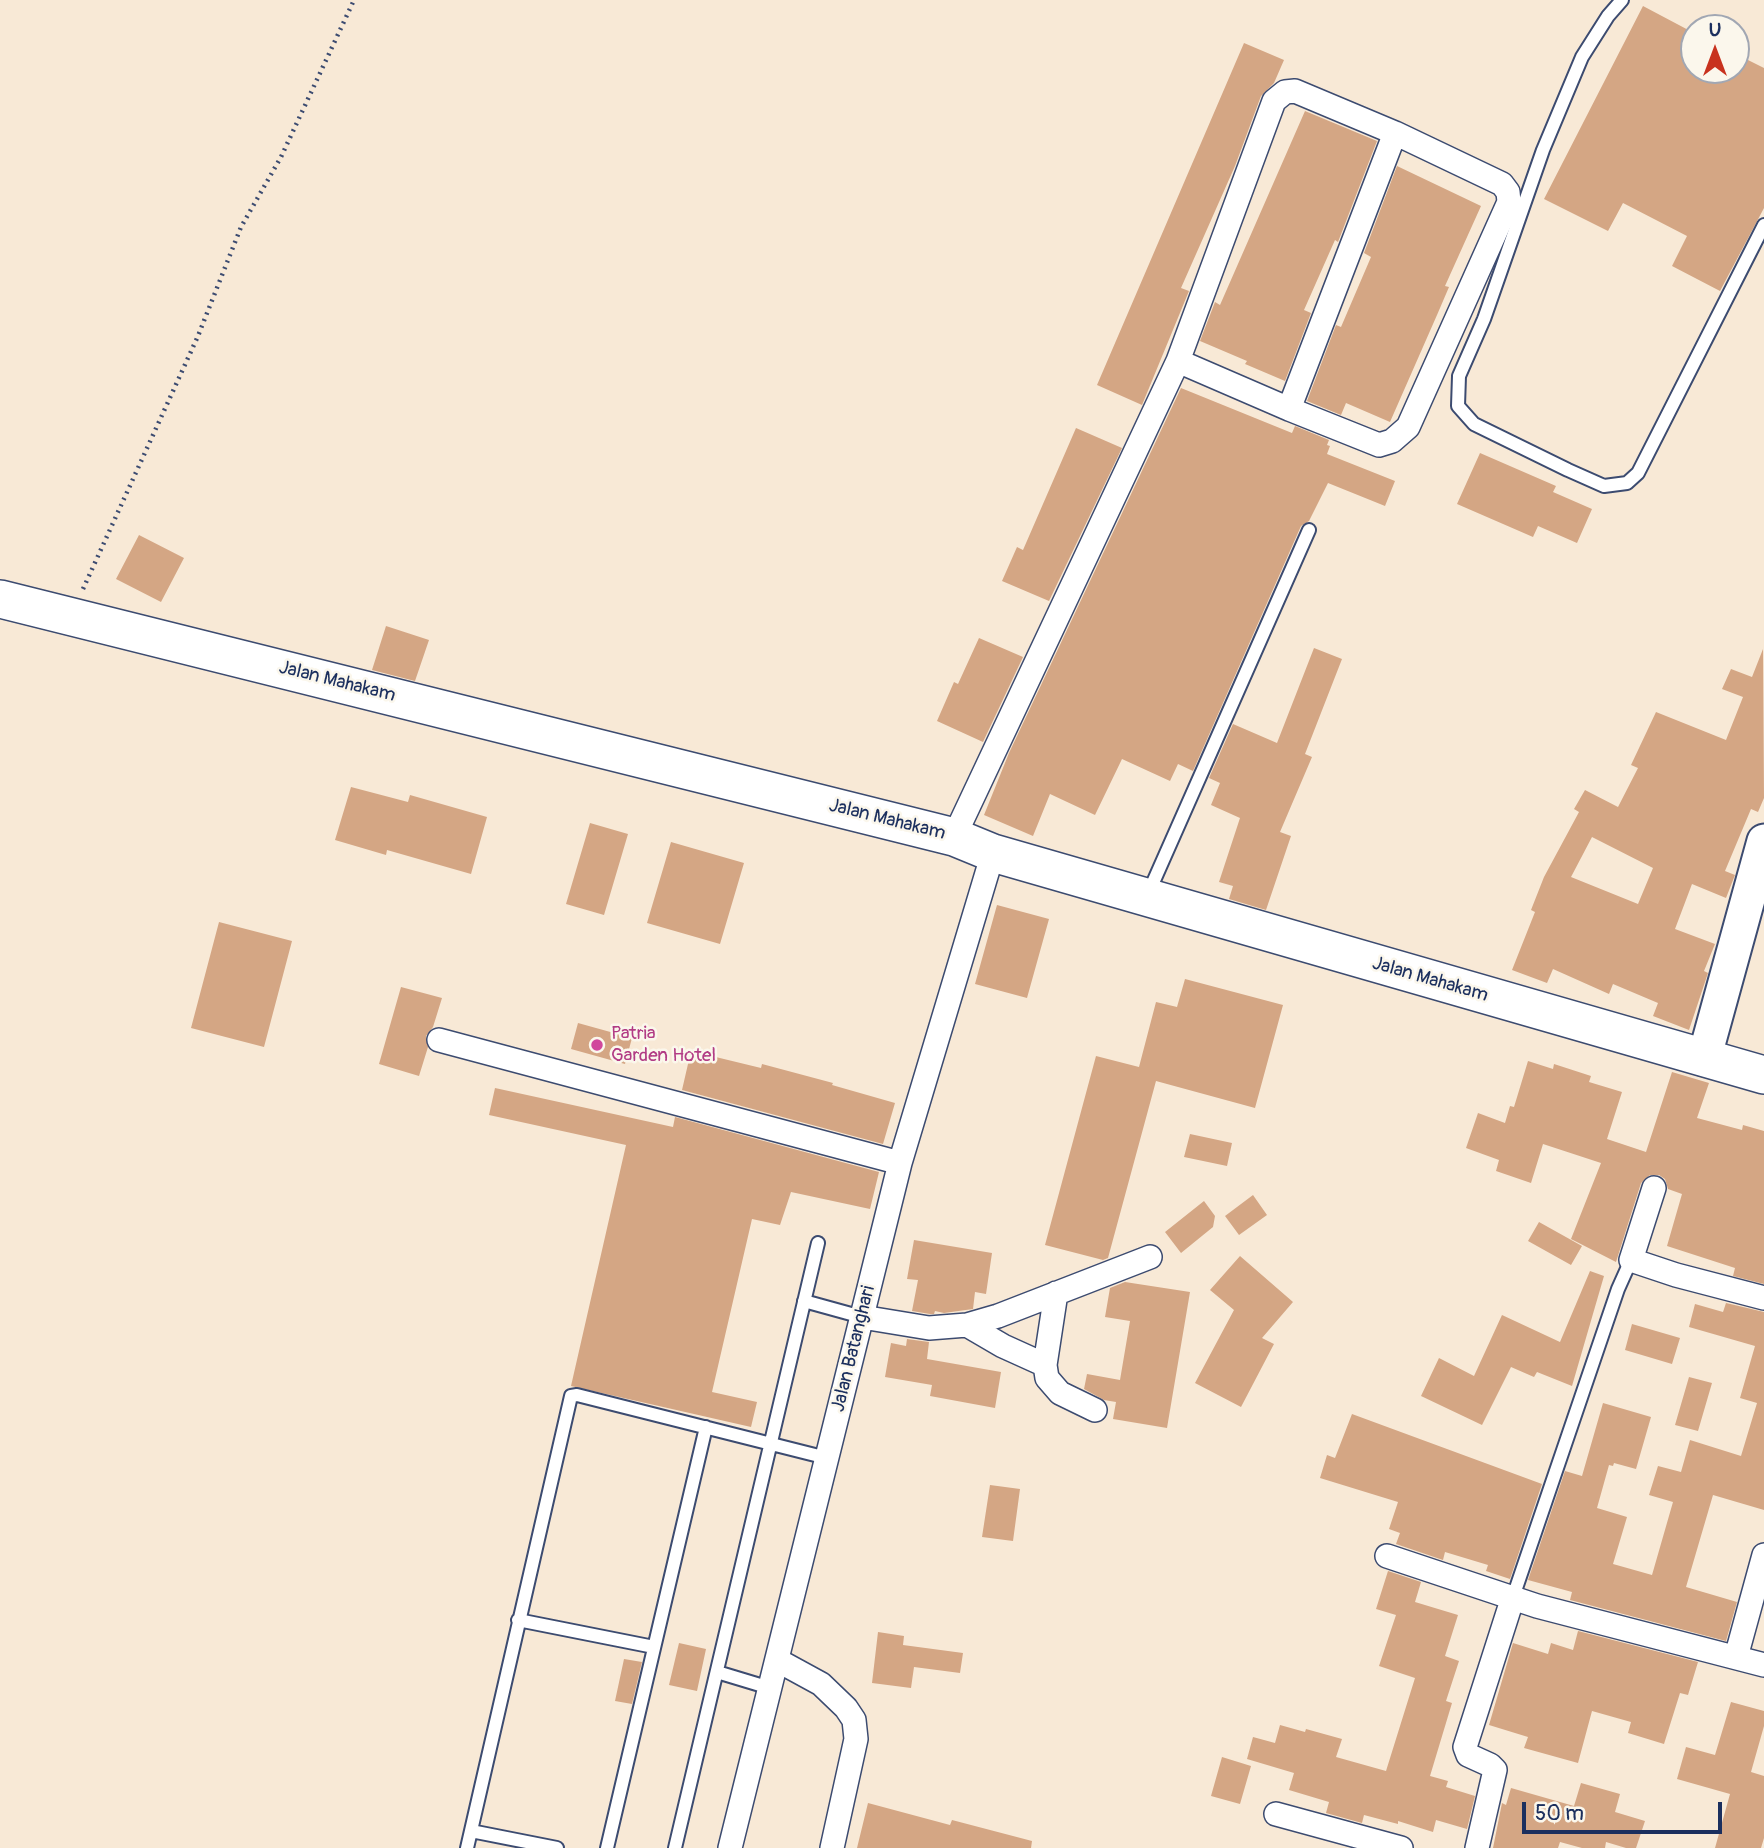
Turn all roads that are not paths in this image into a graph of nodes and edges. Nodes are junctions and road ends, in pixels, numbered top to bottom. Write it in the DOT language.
graph roads {
  1 [pos="1622,0"];
  2 [pos="1395,133"];
  3 [pos="1764,225"];
  4 [pos="1178,361"];
  5 [pos="1289,409"];
  6 [pos="1309,530"];
  7 [pos="0,599"];
  8 [pos="954,837"];
  9 [pos="1764,841"];
  10 [pos="993,853"];
  11 [pos="1147,898"];
  12 [pos="439,1040"];
  13 [pos="1704,1059"];
  14 [pos="1764,1075"];
  15 [pos="900,1163"];
  16 [pos="1654,1188"];
  17 [pos="818,1243"];
  18 [pos="1150,1257"];
  19 [pos="1630,1260"];
  20 [pos="1056,1293"];
  21 [pos="1764,1298"];
  22 [pos="804,1301"];
  23 [pos="862,1317"];
  24 [pos="967,1325"];
  25 [pos="1045,1365"];
  26 [pos="1095,1410"];
  27 [pos="706,1427"];
  28 [pos="771,1443"];
  29 [pos="827,1458"];
  30 [pos="1764,1555"];
  31 [pos="1387,1556"];
  32 [pos="1513,1597"];
  33 [pos="518,1620"];
  34 [pos="654,1647"];
  35 [pos="1736,1657"];
  36 [pos="777,1660"];
  37 [pos="1764,1665"];
  38 [pos="717,1672"];
  39 [pos="770,1688"];
  40 [pos="1276,1814"];
  41 [pos="471,1831"];
  42 [pos="467,1848"];
  43 [pos="557,1848"];
  44 [pos="607,1848"];
  45 [pos="675,1848"];
  46 [pos="730,1848"];
  47 [pos="832,1848"];
  48 [pos="1401,1848"];
  49 [pos="1477,1848"];
  1 -- 3 [label="lane"];
  2 -- 4 [label="street"];
  2 -- 5 [label="street"];
  2 -- 5 [label="street"];
  4 -- 5 [label="street"];
  4 -- 8 [label="street"];
  6 -- 11 [label="lane"];
  7 -- 8 [label="main road, Jalan Mahakam"];
  8 -- 10 [label="main road, Jalan Mahakam"];
  9 -- 13 [label="street"];
  10 -- 11 [label="main road, Jalan Mahakam"];
  10 -- 15 [label="street, Jalan Batanghari"];
  11 -- 13 [label="main road, Jalan Mahakam"];
  12 -- 15 [label="street"];
  13 -- 14 [label="main road, Jalan Mahakam"];
  15 -- 23 [label="street, Jalan Batanghari"];
  16 -- 19 [label="street"];
  17 -- 22 [label="lane"];
  18 -- 20 [label="street"];
  19 -- 21 [label="street"];
  19 -- 32 [label="lane"];
  20 -- 24 [label="street"];
  20 -- 25 [label="street"];
  22 -- 23 [label="lane"];
  22 -- 28 [label="lane"];
  23 -- 24 [label="street"];
  23 -- 29 [label="street, Jalan Batanghari"];
  24 -- 25 [label="street"];
  25 -- 26 [label="street"];
  27 -- 28 [label="lane"];
  27 -- 33 [label="lane"];
  27 -- 34 [label="lane"];
  28 -- 29 [label="lane"];
  28 -- 38 [label="lane"];
  29 -- 36 [label="street, Jalan Batanghari"];
  30 -- 35 [label="street"];
  31 -- 32 [label="street"];
  32 -- 35 [label="street"];
  32 -- 49 [label="street"];
  33 -- 34 [label="lane"];
  33 -- 41 [label="lane"];
  34 -- 44 [label="lane"];
  35 -- 37 [label="street"];
  36 -- 39 [label="street, Jalan Batanghari"];
  36 -- 47 [label="street"];
  38 -- 39 [label="lane"];
  38 -- 45 [label="lane"];
  39 -- 46 [label="street, Jalan Batanghari"];
  40 -- 48 [label="street"];
  41 -- 42 [label="lane"];
  41 -- 43 [label="lane"];
}
